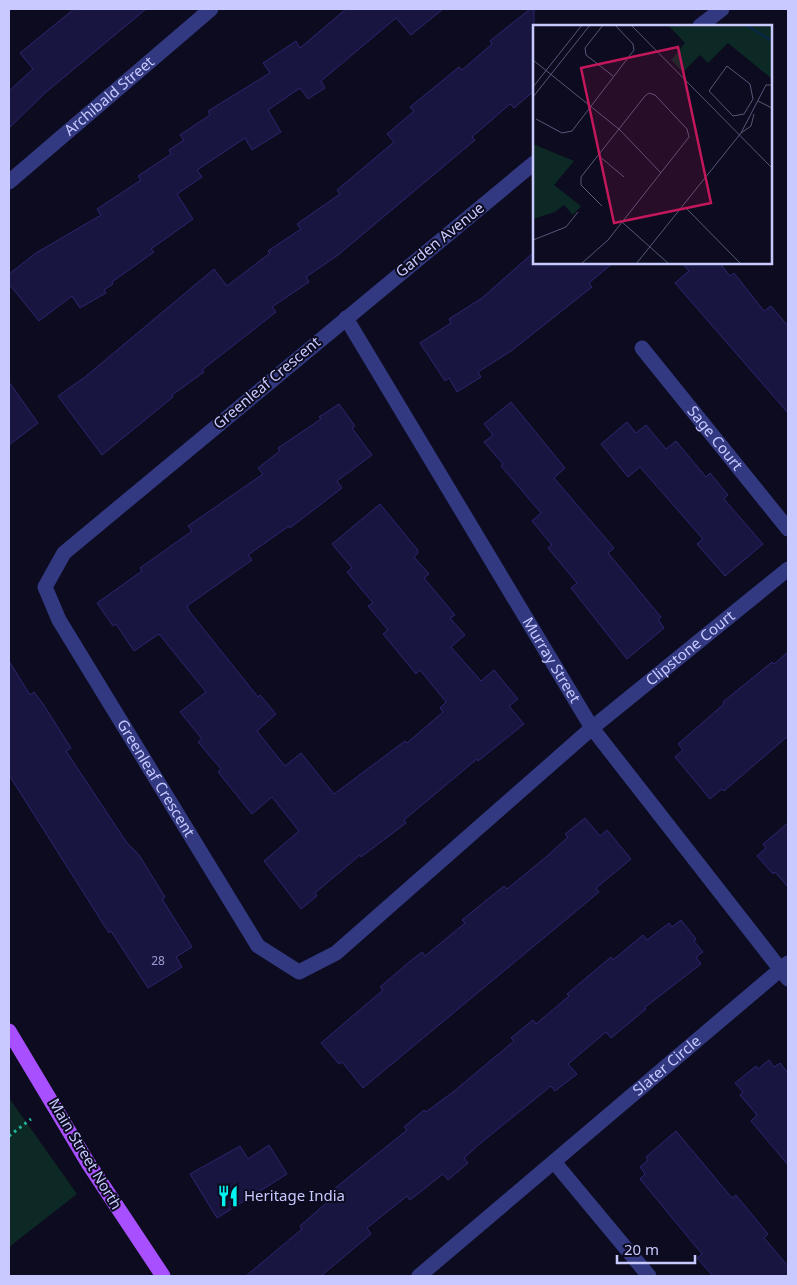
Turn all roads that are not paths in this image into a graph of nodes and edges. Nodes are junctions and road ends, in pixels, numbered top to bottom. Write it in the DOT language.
graph roads {
  1 [pos="210,9"];
  2 [pos="722,9"];
  3 [pos="701,25"];
  4 [pos="533,164"];
  5 [pos="9,182"];
  6 [pos="346,318"];
  7 [pos="642,348"];
  8 [pos="788,530"];
  9 [pos="788,569"];
  10 [pos="592,728"];
  11 [pos="786,971"];
  12 [pos="9,1031"];
  13 [pos="555,1163"];
  14 [pos="162,1276"];
  15 [pos="419,1276"];
  16 [pos="649,1276"];
  1 -- 5 [label="street, Archibald Street"];
  2 -- 3 [label="street"];
  4 -- 6 [label="street, Garden Avenue"];
  6 -- 10 [label="street, Murray Street"];
  6 -- 10 [label="street, Greenleaf Crescent"];
  7 -- 8 [label="street, Sage Court"];
  9 -- 10 [label="street, Clipstone Court"];
  10 -- 11 [label="street, Murray Street"];
  11 -- 13 [label="street, Slater Circle"];
  12 -- 14 [label="main road, Main Street North"];
  13 -- 15 [label="street, Slater Circle"];
  13 -- 16 [label="street"];
}
